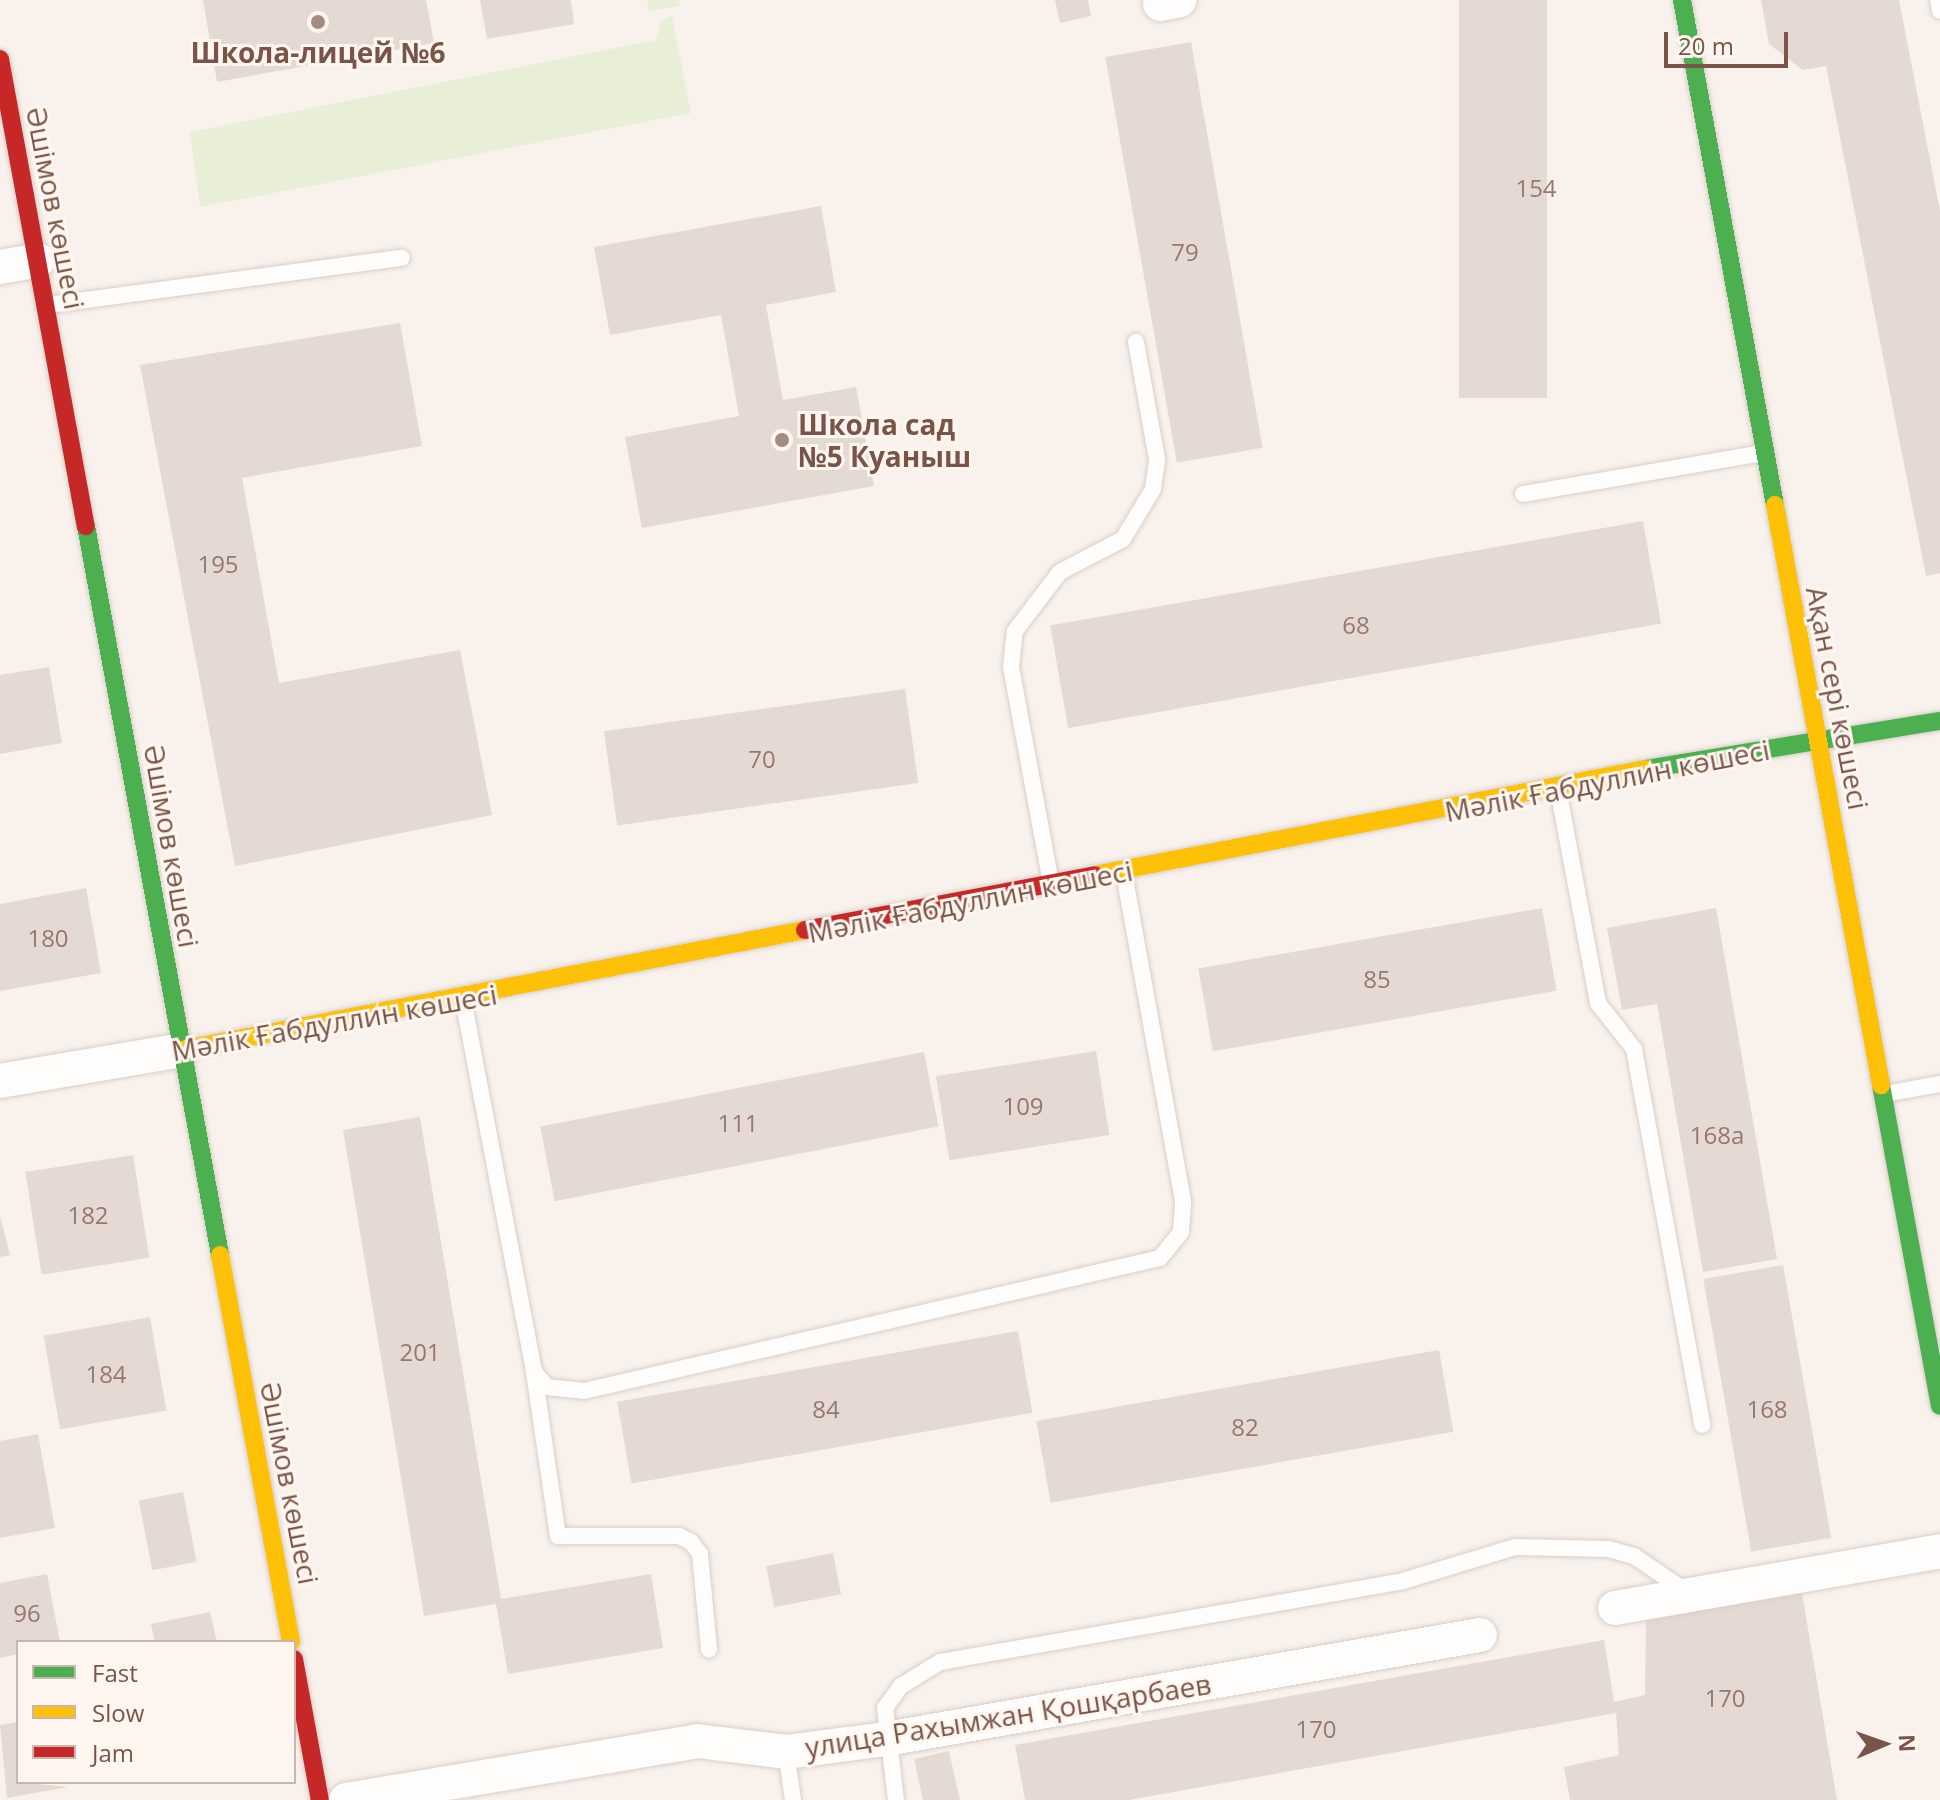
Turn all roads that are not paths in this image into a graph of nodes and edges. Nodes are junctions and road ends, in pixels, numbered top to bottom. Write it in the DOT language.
graph roads {
  1 [pos="1682,0"];
  2 [pos="1938,0"];
  3 [pos="1940,11"];
  4 [pos="0,59"];
  5 [pos="402,258"];
  6 [pos="38,260"];
  7 [pos="0,267"];
  8 [pos="46,305"];
  9 [pos="1136,342"];
  10 [pos="1764,453"];
  11 [pos="1523,494"];
  12 [pos="1940,721"];
  13 [pos="1817,743"];
  14 [pos="1558,789"];
  15 [pos="1124,872"];
  16 [pos="1052,885"];
  17 [pos="463,999"];
  18 [pos="181,1050"];
  19 [pos="0,1081"];
  20 [pos="1940,1084"];
  21 [pos="1883,1095"];
  22 [pos="534,1372"];
  23 [pos="1940,1406"];
  24 [pos="1702,1425"];
  25 [pos="1940,1551"];
  26 [pos="1695,1597"];
  27 [pos="1615,1608"];
  28 [pos="1480,1635"];
  29 [pos="291,1640"];
  30 [pos="709,1650"];
  31 [pos="296,1670"];
  32 [pos="886,1739"];
  33 [pos="786,1752"];
  34 [pos="320,1800"];
  35 [pos="346,1800"];
  36 [pos="793,1800"];
  37 [pos="896,1800"];
  1 -- 10 [label="street, Ақан сері көшесі"];
  2 -- 3 [label="lane"];
  4 -- 6 [label="street, Әшімов көшесі"];
  5 -- 8 [label="lane"];
  6 -- 7 [label="street"];
  6 -- 8 [label="street, Әшімов көшесі"];
  8 -- 18 [label="street, Әшімов көшесі"];
  9 -- 16 [label="lane"];
  10 -- 11 [label="lane"];
  10 -- 13 [label="street, Ақан сері көшесі"];
  12 -- 13 [label="street, Мәлік Ғабдуллин көшесі"];
  13 -- 14 [label="street, Мәлік Ғабдуллин көшесі"];
  13 -- 21 [label="street, Ақан сері көшесі"];
  14 -- 15 [label="street, Мәлік Ғабдуллин көшесі"];
  14 -- 24 [label="lane"];
  15 -- 16 [label="street, Мәлік Ғабдуллин көшесі"];
  15 -- 22 [label="lane"];
  16 -- 17 [label="street, Мәлік Ғабдуллин көшесі"];
  17 -- 18 [label="street, Мәлік Ғабдуллин көшесі"];
  17 -- 22 [label="lane"];
  18 -- 19 [label="street, Мәлік Ғабдуллин көшесі"];
  18 -- 29 [label="street, Әшімов көшесі"];
  20 -- 21 [label="lane"];
  21 -- 23 [label="street, Ақан сері көшесі"];
  22 -- 30 [label="lane"];
  25 -- 26 [label="street"];
  26 -- 27 [label="street"];
  26 -- 32 [label="lane"];
  28 -- 32 [label="street, улица Рахымжан Қошқарбаев"];
  31 -- 34 [label="street"];
  32 -- 33 [label="street, улица Рахымжан Қошқарбаев"];
  32 -- 37 [label="lane"];
  33 -- 35 [label="street, улица Рахымжан Қошқарбаев"];
  33 -- 36 [label="lane"];
}
